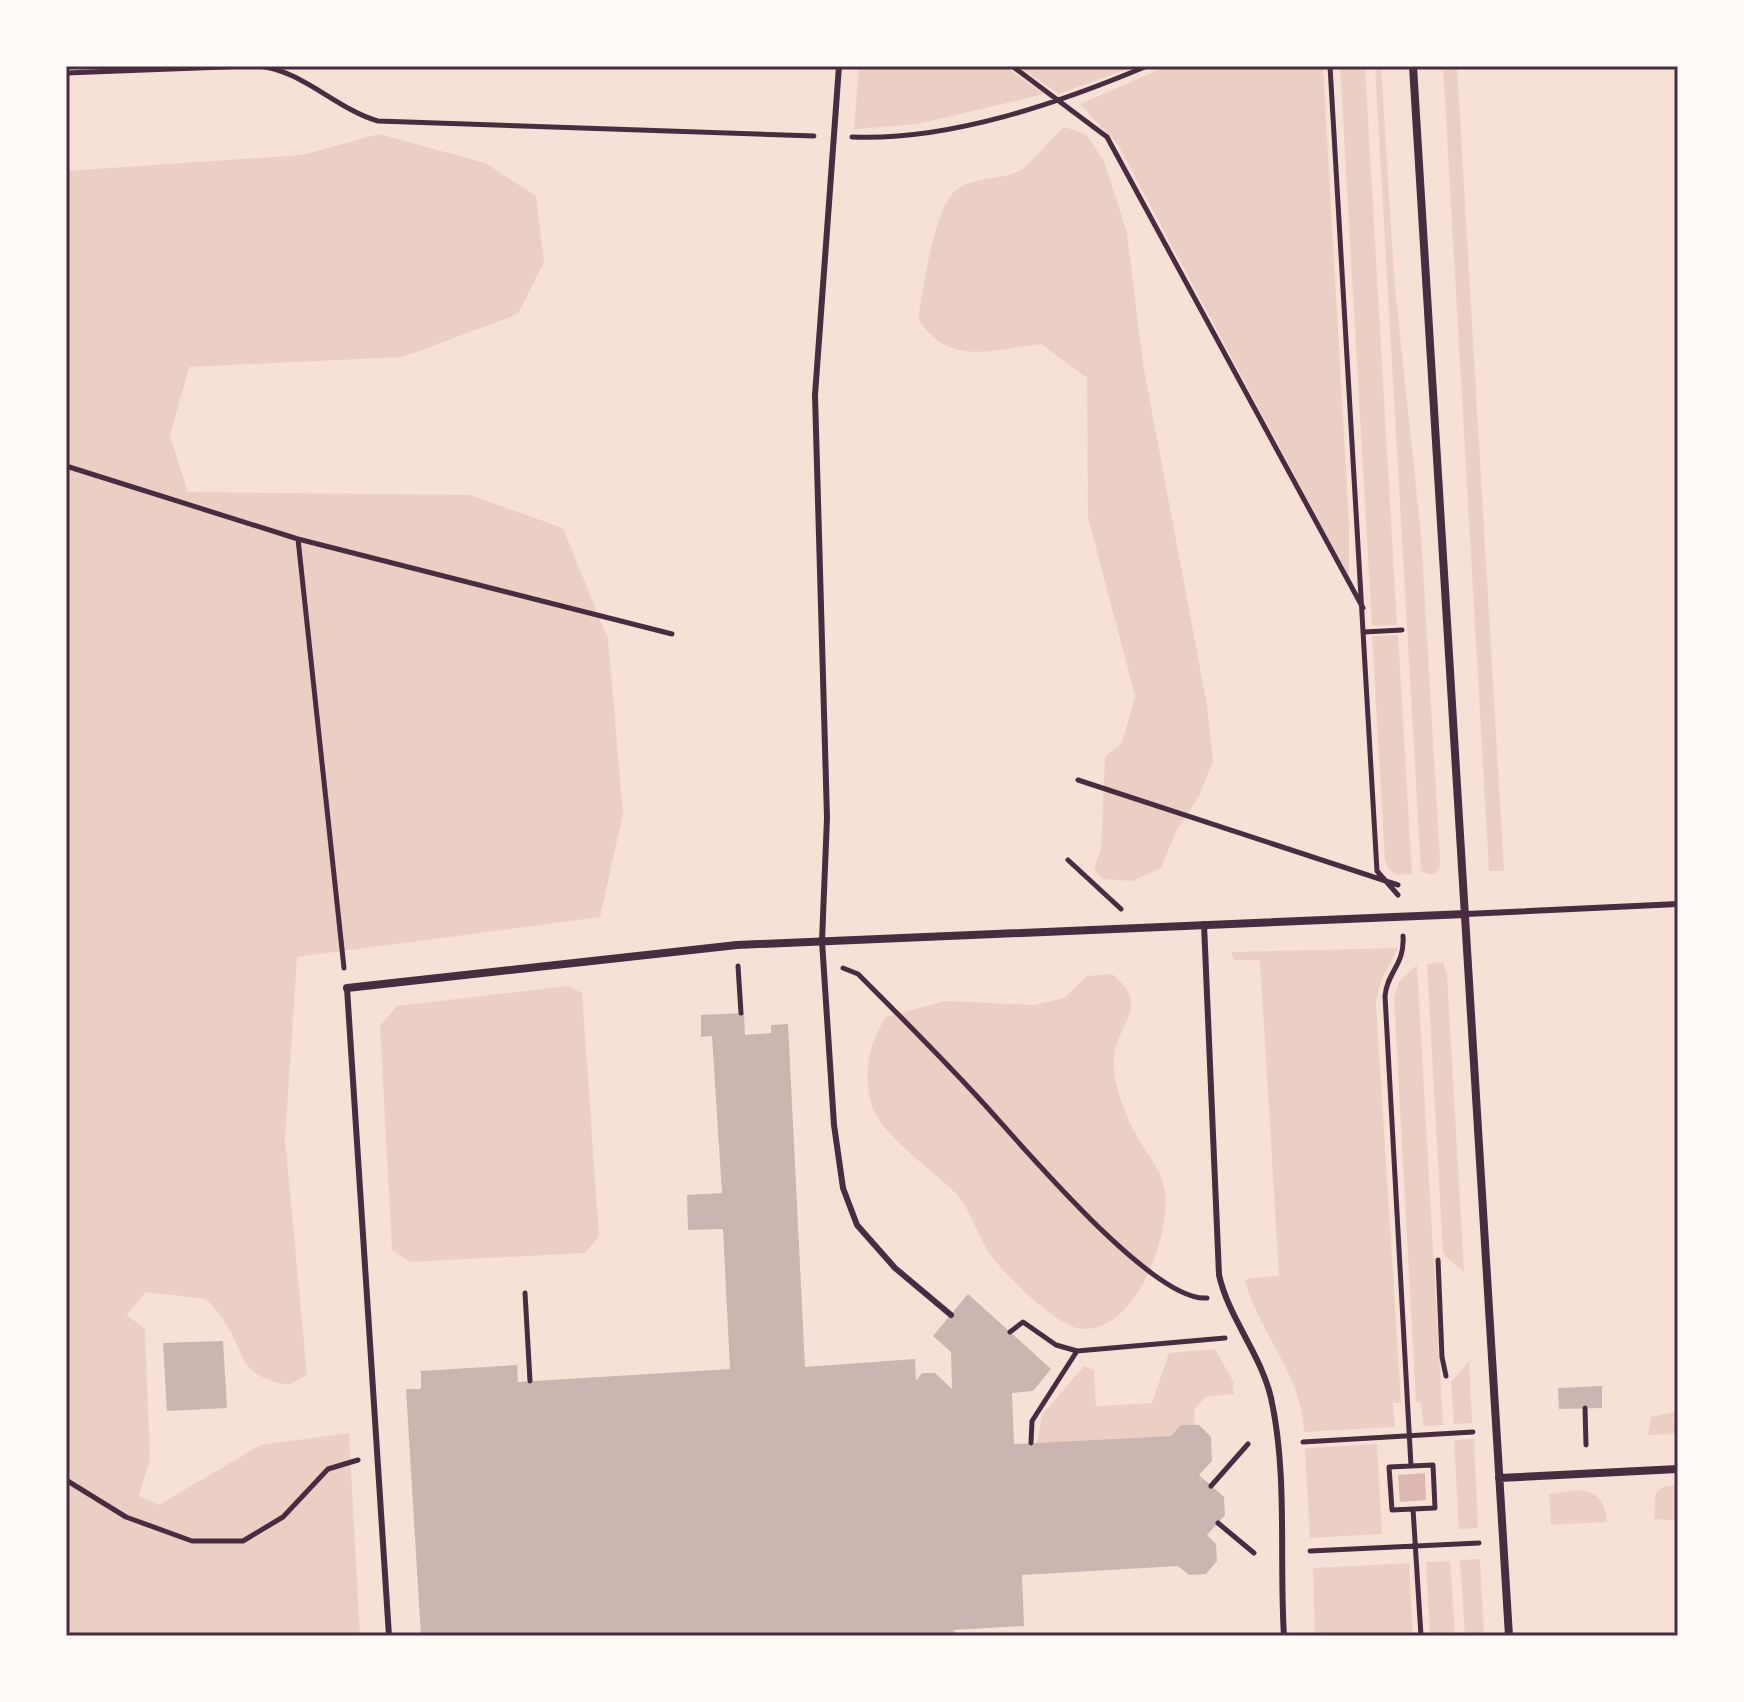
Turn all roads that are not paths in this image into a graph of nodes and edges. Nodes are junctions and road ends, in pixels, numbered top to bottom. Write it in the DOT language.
graph roads {
  1 [pos="839,66"];
  2 [pos="1413,66"];
  3 [pos="1678,904"];
  4 [pos="1466,914"];
  5 [pos="1204,924"];
  6 [pos="822,941"];
  7 [pos="347,988"];
  8 [pos="951,1315"];
  9 [pos="1678,1469"];
  10 [pos="1499,1478"];
  11 [pos="389,1636"];
  12 [pos="1284,1636"];
  13 [pos="1509,1636"];
  1 -- 6 [label="lane"];
  2 -- 4 [label="street"];
  3 -- 4 [label="lane"];
  4 -- 5 [label="street"];
  4 -- 10 [label="street"];
  5 -- 6 [label="street"];
  5 -- 12 [label="lane"];
  6 -- 7 [label="street"];
  6 -- 8 [label="lane"];
  7 -- 11 [label="lane"];
  9 -- 10 [label="street"];
  10 -- 13 [label="street"];
}
